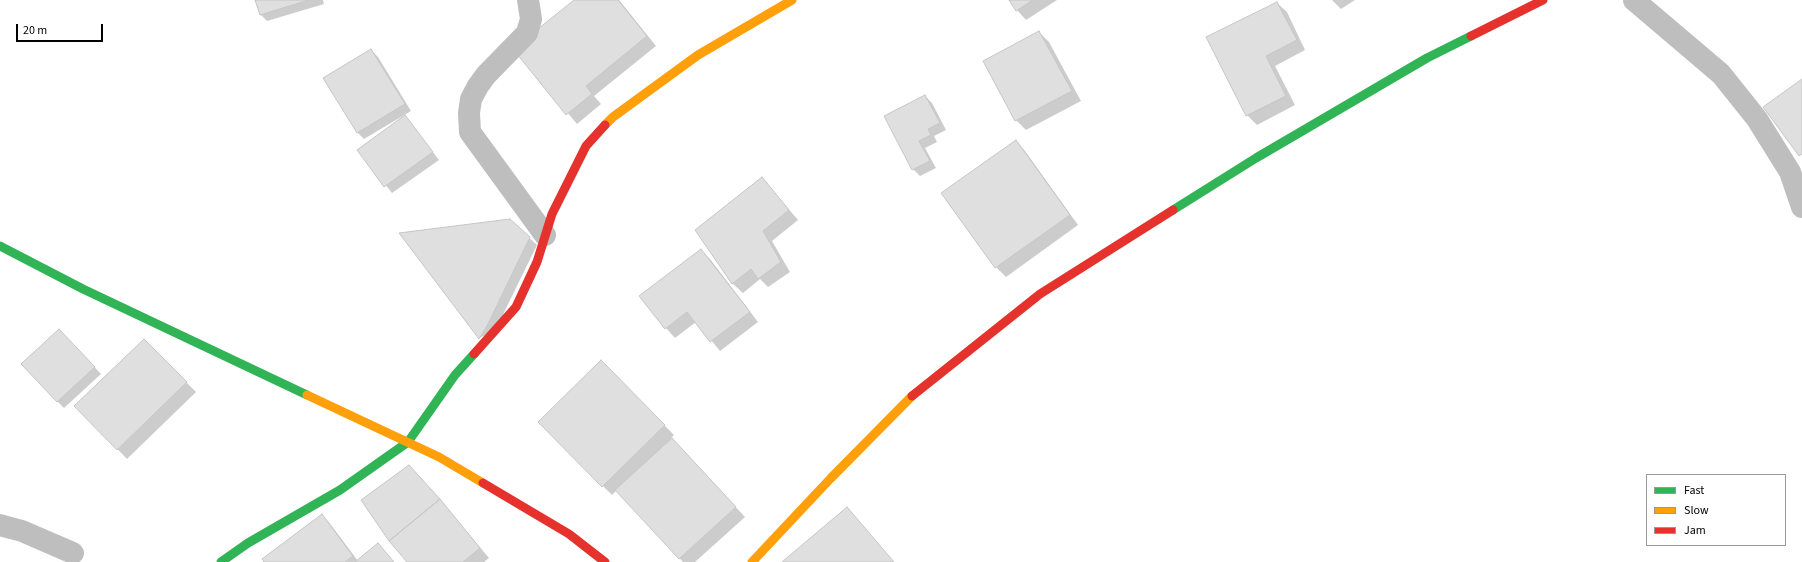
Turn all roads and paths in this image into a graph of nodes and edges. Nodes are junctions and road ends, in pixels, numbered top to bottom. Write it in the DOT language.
graph roads {
  1 [pos="528,0"];
  2 [pos="792,0"];
  3 [pos="1543,0"];
  4 [pos="1634,0"];
  5 [pos="1802,207"];
  6 [pos="545,235"];
  7 [pos="0,246"];
  8 [pos="408,442"];
  9 [pos="0,525"];
  10 [pos="79,559"];
  11 [pos="221,562"];
  12 [pos="605,562"];
  13 [pos="752,562"];
  1 -- 6 [label="street"];
  2 -- 6 [label="street"];
  3 -- 13 [label="street"];
  4 -- 5 [label="street"];
  6 -- 8 [label="street"];
  7 -- 8 [label="street"];
  8 -- 11 [label="street"];
  8 -- 12 [label="street"];
  9 -- 10 [label="street"];
}
